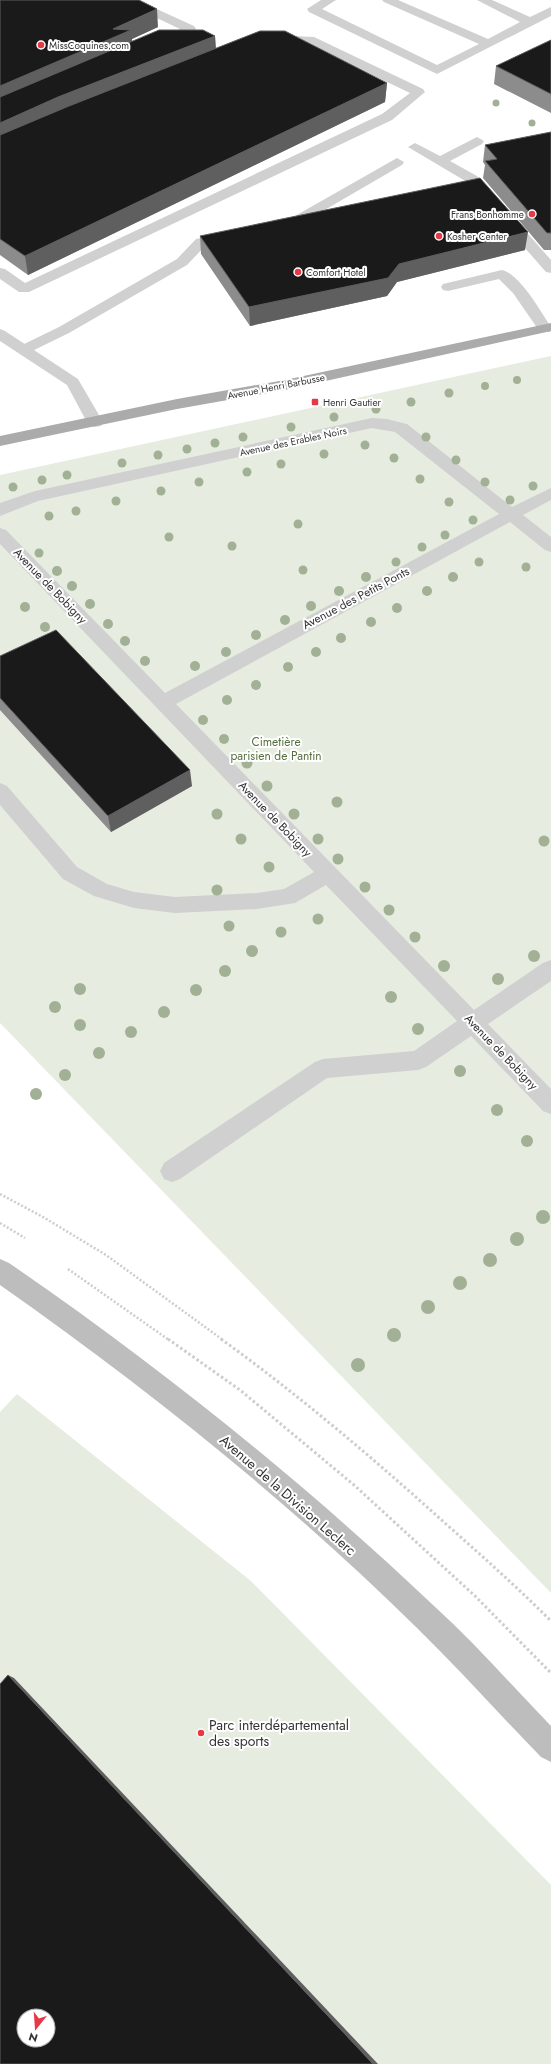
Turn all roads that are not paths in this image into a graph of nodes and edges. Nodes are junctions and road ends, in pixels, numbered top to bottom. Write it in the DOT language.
graph roads {
  1 [pos="127,0"];
  2 [pos="330,0"];
  3 [pos="388,0"];
  4 [pos="483,0"];
  5 [pos="551,11"];
  6 [pos="530,22"];
  7 [pos="264,42"];
  8 [pos="488,44"];
  9 [pos="148,48"];
  10 [pos="476,141"];
  11 [pos="415,147"];
  12 [pos="440,161"];
  13 [pos="397,162"];
  14 [pos="269,226"];
  15 [pos="238,233"];
  16 [pos="551,269"];
  17 [pos="0,272"];
  18 [pos="448,287"];
  19 [pos="548,328"];
  20 [pos="0,334"];
  21 [pos="25,349"];
  22 [pos="95,422"];
  23 [pos="0,441"];
  24 [pos="551,493"];
  25 [pos="0,510"];
  26 [pos="512,514"];
  27 [pos="0,534"];
  28 [pos="551,546"];
  29 [pos="162,703"];
  30 [pos="0,791"];
  31 [pos="328,874"];
  32 [pos="551,969"];
  33 [pos="472,1022"];
  34 [pos="551,1104"];
  35 [pos="172,1171"];
  36 [pos="0,1271"];
  37 [pos="551,1747"];
  1 -- 9 [label="street"];
  2 -- 8 [label="street"];
  3 -- 8 [label="street"];
  4 -- 6 [label="street"];
  5 -- 6 [label="street"];
  6 -- 8 [label="street"];
  7 -- 17 [label="street"];
  10 -- 12 [label="street"];
  11 -- 12 [label="street"];
  12 -- 16 [label="street"];
  13 -- 14 [label="street"];
  15 -- 21 [label="street"];
  18 -- 19 [label="street"];
  19 -- 22 [label="main road, Avenue Henri Barbusse"];
  20 -- 21 [label="street"];
  21 -- 22 [label="street"];
  22 -- 23 [label="main road, Avenue Henri Barbusse"];
  24 -- 26 [label="street, Avenue des Petits Ponts"];
  25 -- 26 [label="street, Avenue des Erables Noirs"];
  26 -- 28 [label="street, Avenue des Erables Noirs"];
  26 -- 29 [label="street, Avenue des Petits Ponts"];
  27 -- 29 [label="street, Avenue de Bobigny"];
  29 -- 31 [label="street, Avenue de Bobigny"];
  30 -- 31 [label="street"];
  31 -- 33 [label="street, Avenue de Bobigny"];
  32 -- 33 [label="street"];
  33 -- 34 [label="street, Avenue de Bobigny"];
  33 -- 35 [label="street"];
  36 -- 37 [label="main road, Avenue de la Division Leclerc"];
}
